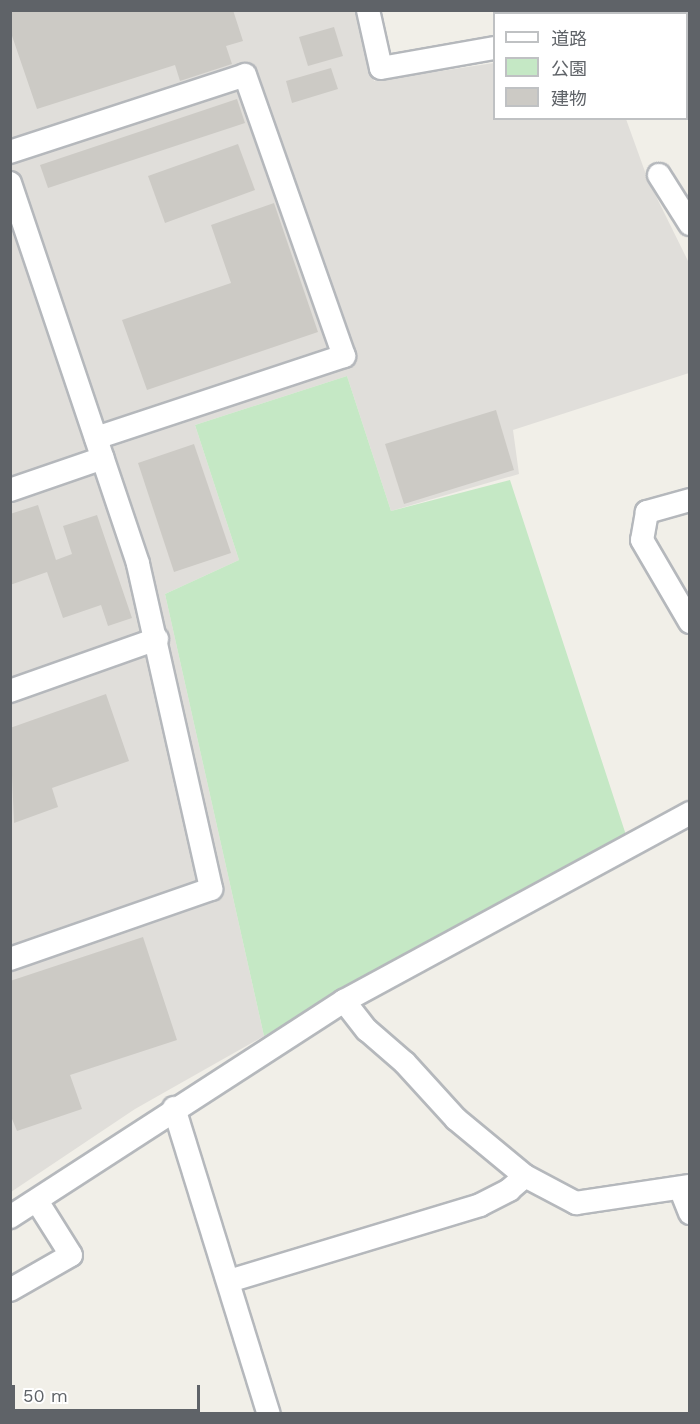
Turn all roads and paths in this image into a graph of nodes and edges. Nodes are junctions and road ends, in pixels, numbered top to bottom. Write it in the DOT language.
graph roads {
  1 [pos="368,10"];
  2 [pos="493,48"];
  3 [pos="10,152"];
  4 [pos="659,175"];
  5 [pos="10,183"];
  6 [pos="690,224"];
  7 [pos="99,448"];
  8 [pos="10,490"];
  9 [pos="690,500"];
  10 [pos="690,622"];
  11 [pos="157,639"];
  12 [pos="10,691"];
  13 [pos="690,813"];
  14 [pos="10,959"];
  15 [pos="344,1001"];
  16 [pos="174,1108"];
  17 [pos="525,1176"];
  18 [pos="685,1187"];
  19 [pos="37,1201"];
  20 [pos="690,1213"];
  21 [pos="10,1217"];
  22 [pos="229,1281"];
  23 [pos="10,1290"];
  24 [pos="269,1413"];
  1 -- 2 [label="street"];
  3 -- 7 [label="street"];
  4 -- 6 [label="street"];
  5 -- 7 [label="street"];
  7 -- 8 [label="street"];
  7 -- 11 [label="street"];
  9 -- 10 [label="street"];
  11 -- 12 [label="street"];
  11 -- 14 [label="street"];
  13 -- 15 [label="street"];
  15 -- 16 [label="street"];
  15 -- 17 [label="street"];
  16 -- 19 [label="street"];
  16 -- 22 [label="street"];
  17 -- 18 [label="street"];
  17 -- 22 [label="street"];
  18 -- 20 [label="street"];
  19 -- 21 [label="street"];
  19 -- 23 [label="street"];
  22 -- 24 [label="street"];
}
